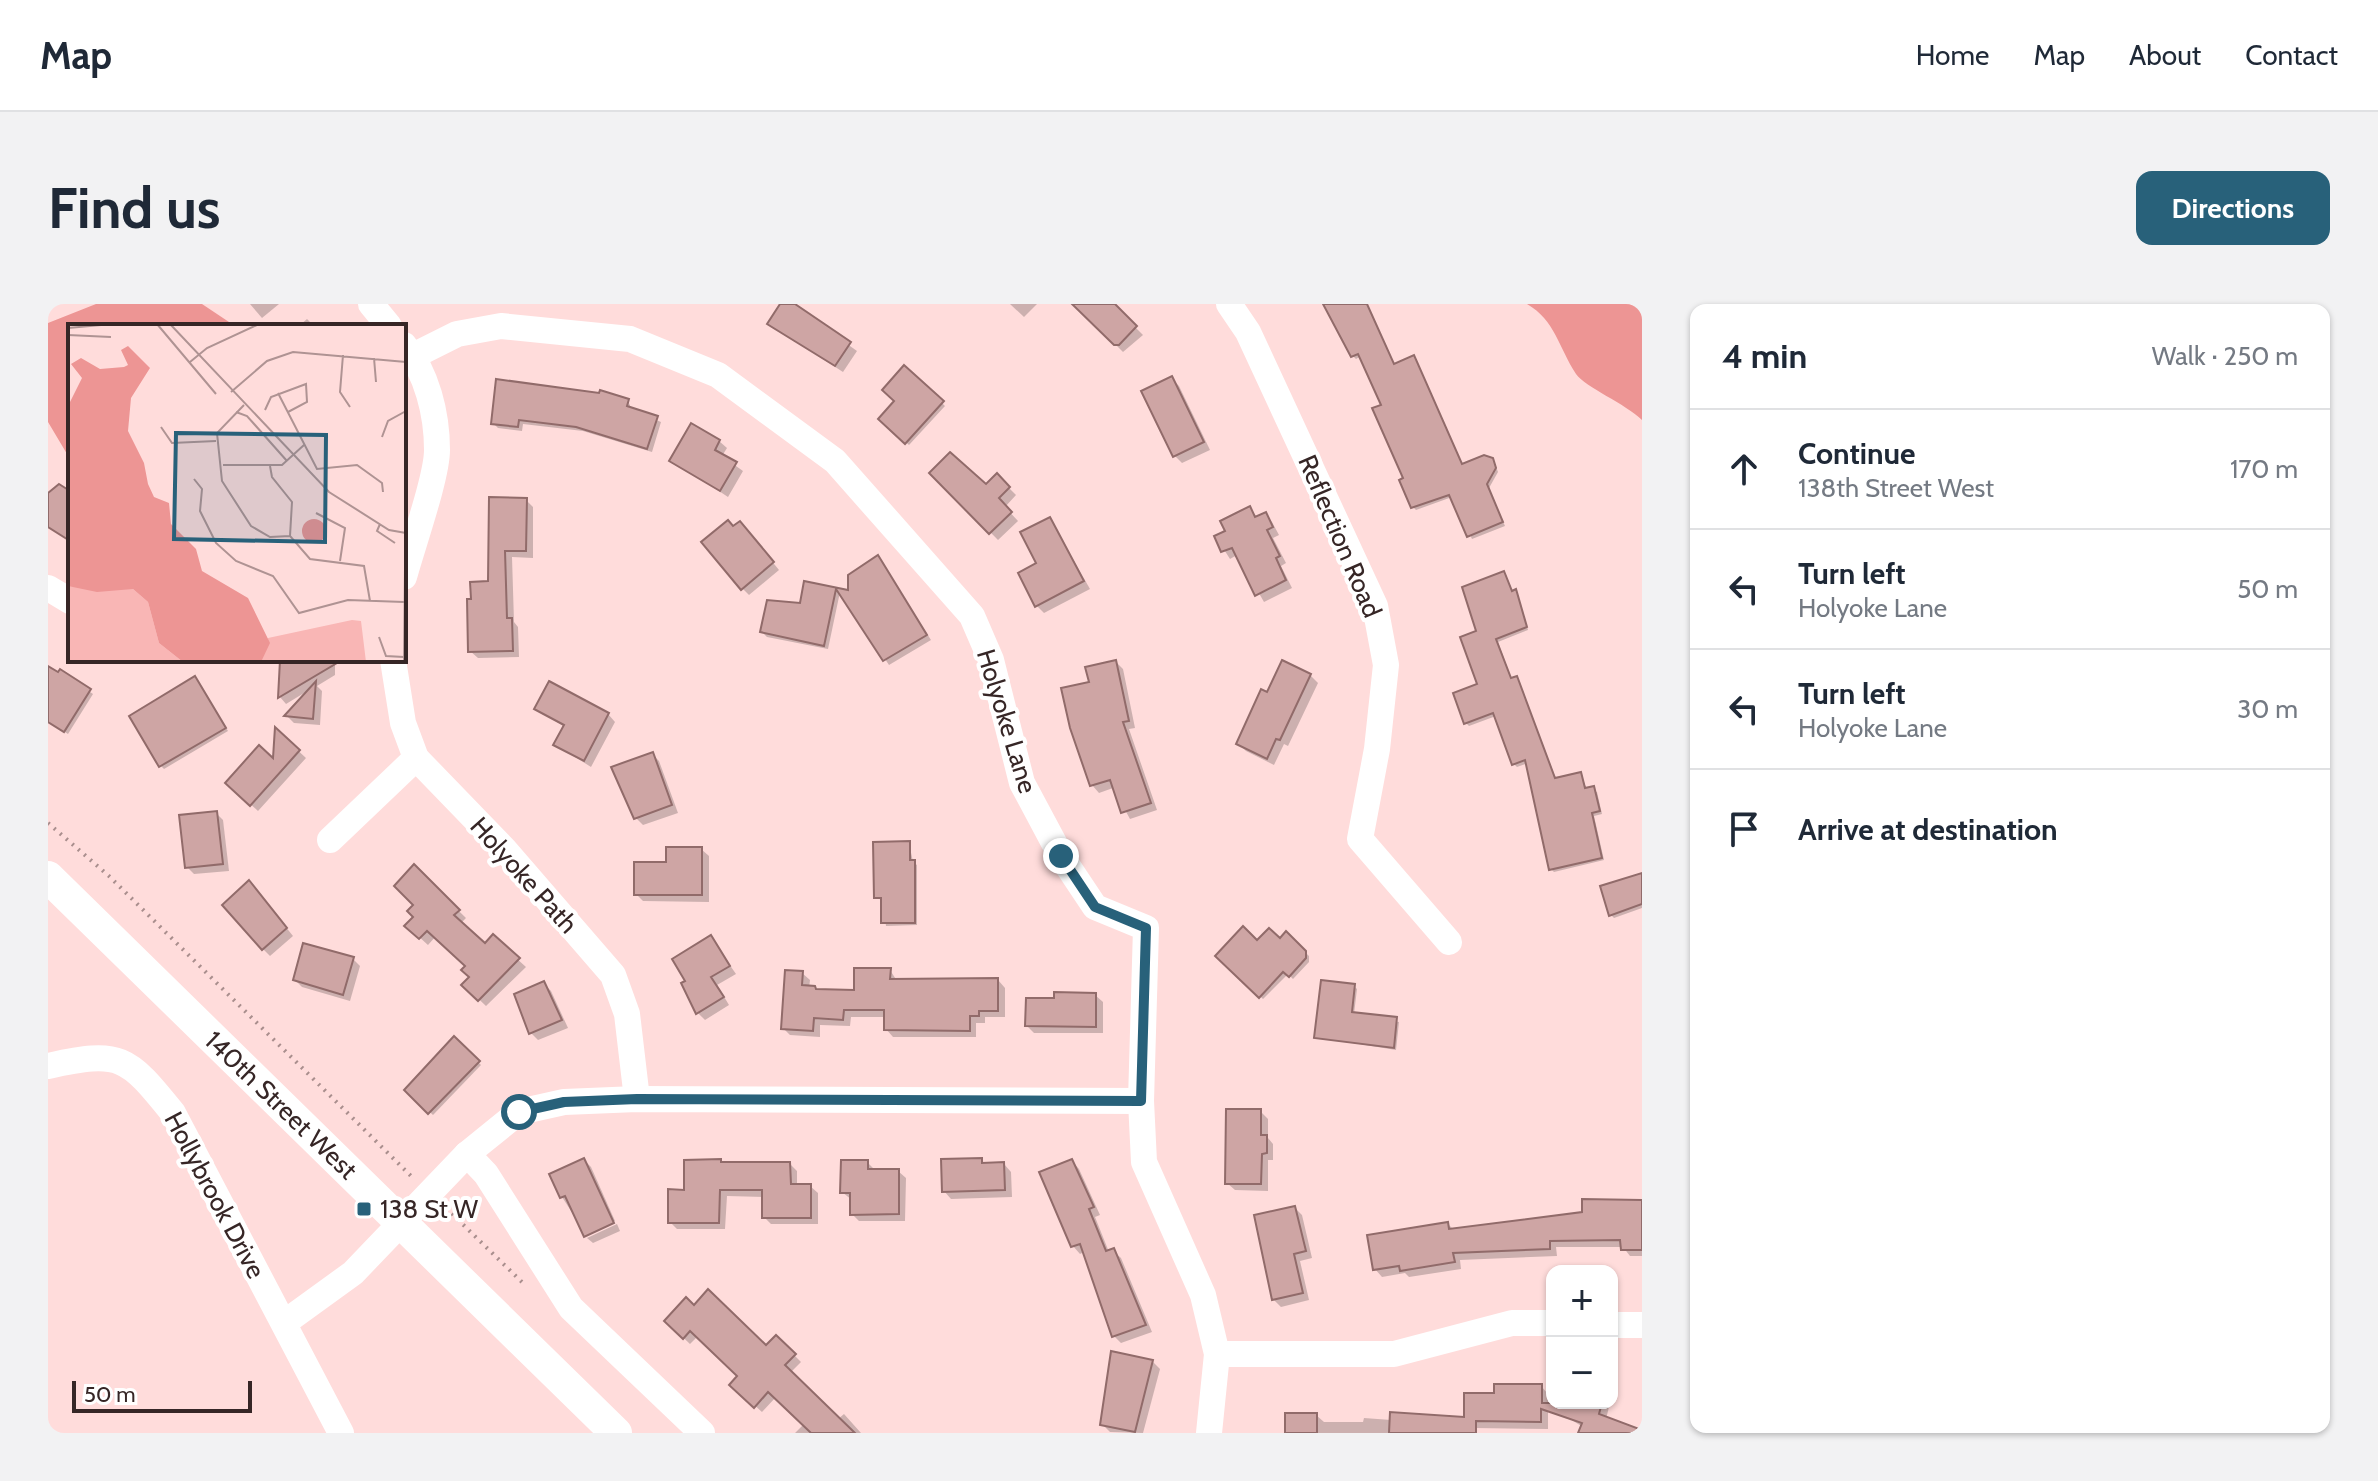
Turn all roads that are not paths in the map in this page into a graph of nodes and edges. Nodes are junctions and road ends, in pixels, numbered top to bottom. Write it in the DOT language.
graph roads {
  1 [pos="371,304"];
  2 [pos="1229,304"];
  3 [pos="387,324"];
  4 [pos="409,350"];
  5 [pos="406,569"];
  6 [pos="48,588"];
  7 [pos="68,600"];
  8 [pos="393,662"];
  9 [pos="416,758"];
  10 [pos="330,840"];
  11 [pos="48,877"];
  12 [pos="1449,942"];
  13 [pos="48,1066"];
  14 [pos="637,1099"];
  15 [pos="1141,1101"];
  16 [pos="467,1154"];
  17 [pos="400,1222"];
  18 [pos="284,1323"];
  19 [pos="1546,1323"];
  20 [pos="1618,1325"];
  21 [pos="1642,1325"];
  22 [pos="1217,1354"];
  23 [pos="341,1433"];
  24 [pos="616,1433"];
  25 [pos="702,1433"];
  26 [pos="1209,1433"];
  1 -- 3 [label="street"];
  2 -- 12 [label="street, Reflection Road"];
  4 -- 5 [label="street"];
  4 -- 15 [label="street, Holyoke Lane"];
  6 -- 7 [label="street"];
  8 -- 9 [label="street, Holyoke Path"];
  9 -- 10 [label="street"];
  9 -- 14 [label="street, Holyoke Path"];
  11 -- 17 [label="street, 140th Street West"];
  13 -- 18 [label="street, Hollybrook Drive"];
  14 -- 15 [label="street"];
  14 -- 16 [label="street"];
  15 -- 22 [label="street, Holyoke Lane"];
  16 -- 17 [label="street"];
  16 -- 25 [label="street"];
  17 -- 18 [label="street"];
  17 -- 24 [label="street, 140th Street West"];
  18 -- 23 [label="street, Hollybrook Drive"];
  19 -- 22 [label="street"];
  20 -- 21 [label="street"];
  22 -- 26 [label="street, Holyoke Lane"];
}
